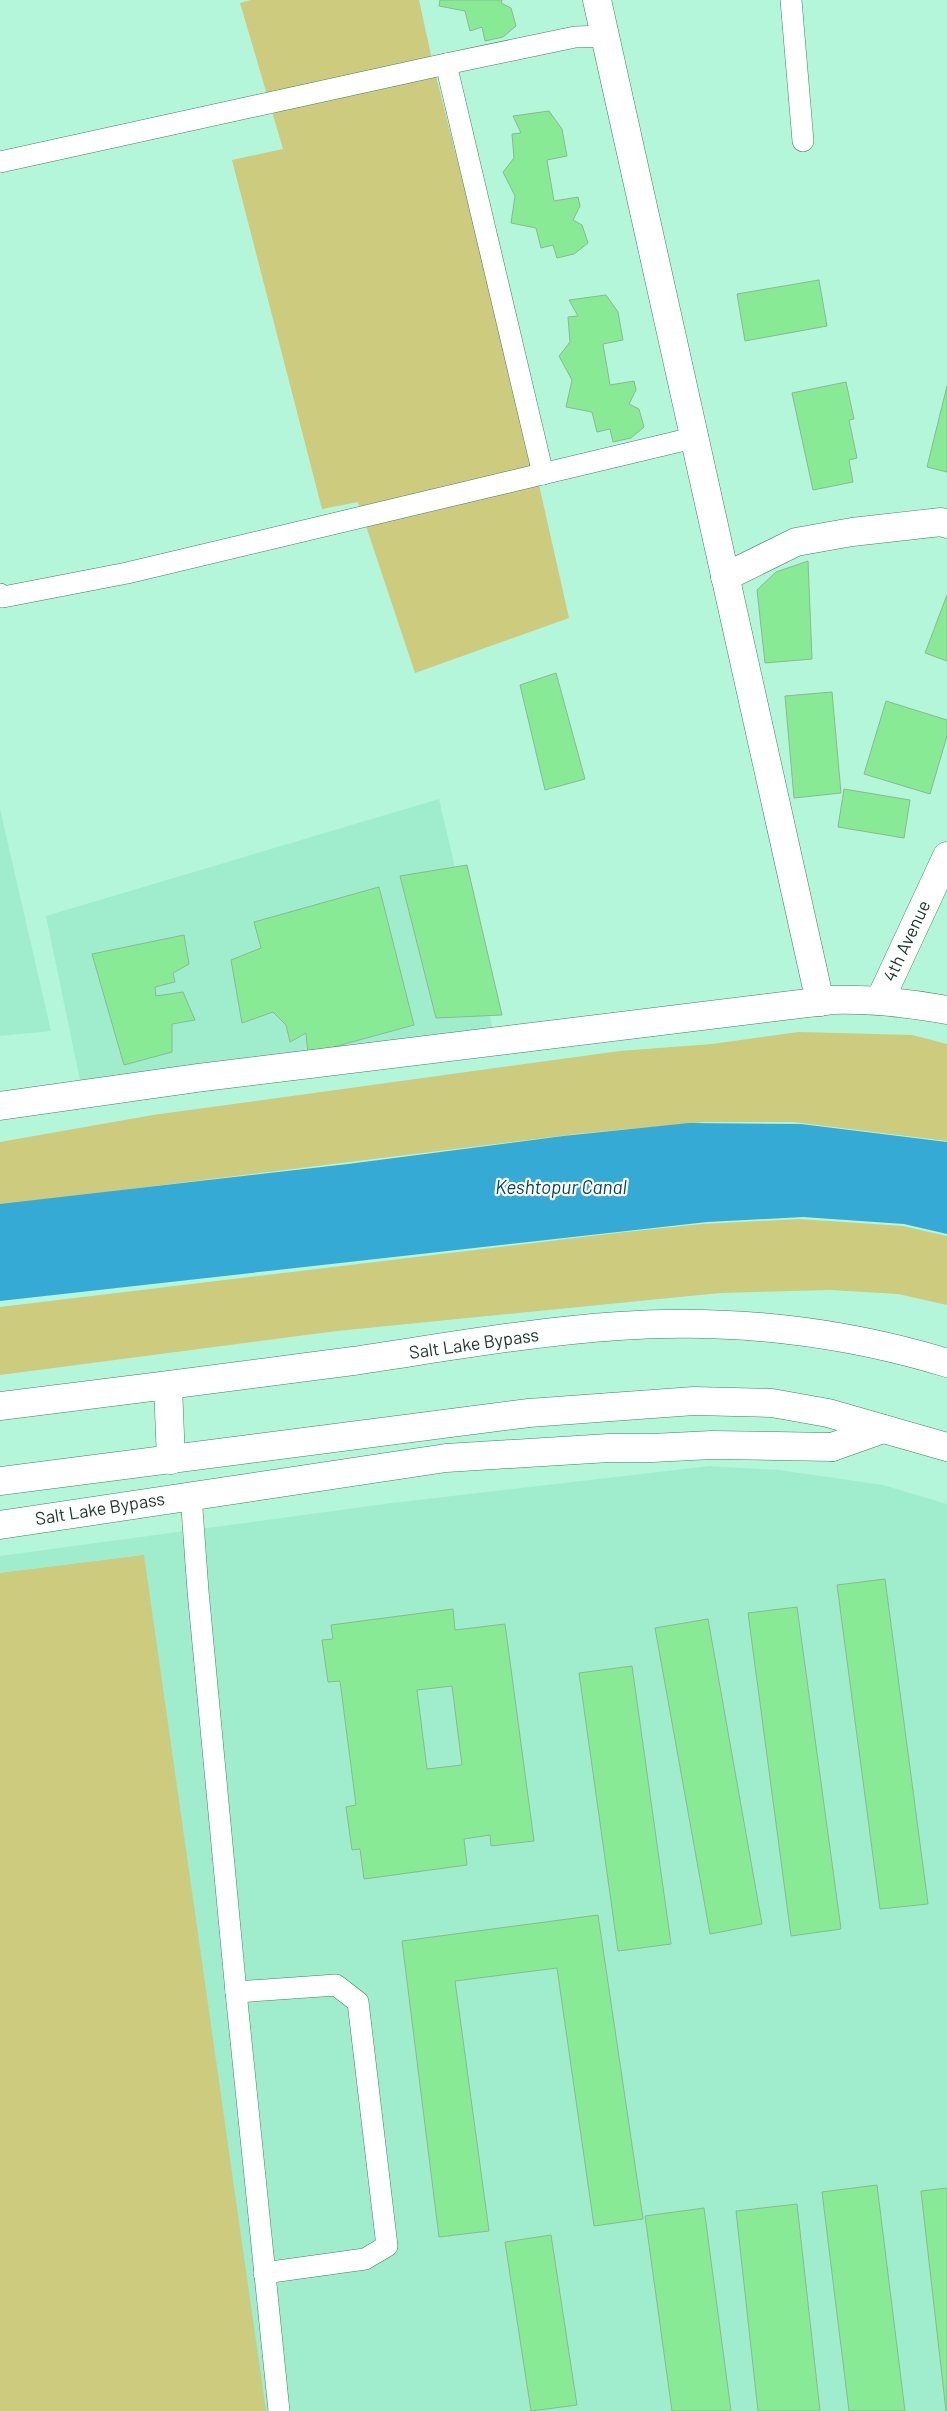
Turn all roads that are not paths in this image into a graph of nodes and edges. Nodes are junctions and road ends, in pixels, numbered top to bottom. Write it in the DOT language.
graph roads {
  1 [pos="597,0"];
  2 [pos="791,0"];
  3 [pos="606,36"];
  4 [pos="446,64"];
  5 [pos="804,141"];
  6 [pos="0,162"];
  7 [pos="693,438"];
  8 [pos="543,474"];
  9 [pos="947,524"];
  10 [pos="725,578"];
  11 [pos="0,594"];
  12 [pos="947,856"];
  13 [pos="880,1000"];
  14 [pos="820,1002"];
  15 [pos="947,1010"];
  16 [pos="0,1106"];
  17 [pos="947,1363"];
  18 [pos="168,1386"];
  19 [pos="0,1406"];
  20 [pos="883,1429"];
  21 [pos="278,1446"];
  22 [pos="947,1447"];
  23 [pos="172,1460"];
  24 [pos="0,1480"];
  25 [pos="200,1494"];
  26 [pos="0,1525"];
  27 [pos="236,1992"];
  28 [pos="264,2273"];
  29 [pos="279,2411"];
  1 -- 3 [label="main road"];
  2 -- 5 [label="lane"];
  3 -- 4 [label="lane"];
  3 -- 7 [label="main road"];
  4 -- 6 [label="lane"];
  4 -- 8 [label="lane"];
  7 -- 8 [label="lane"];
  7 -- 10 [label="main road"];
  8 -- 11 [label="lane"];
  9 -- 10 [label="main road"];
  10 -- 14 [label="main road"];
  12 -- 13 [label="main road, 4th Avenue"];
  13 -- 14 [label="main road"];
  13 -- 15 [label="main road"];
  14 -- 16 [label="main road"];
  17 -- 18 [label="main road, Salt Lake Bypass"];
  18 -- 19 [label="main road, Salt Lake Bypass"];
  18 -- 23 [label="main road"];
  20 -- 21 [label="main road"];
  20 -- 22 [label="main road"];
  20 -- 25 [label="main road, Salt Lake Bypass"];
  21 -- 23 [label="main road"];
  21 -- 25 [label="main road"];
  23 -- 24 [label="main road"];
  25 -- 26 [label="main road, Salt Lake Bypass"];
  25 -- 27 [label="lane"];
  27 -- 28 [label="lane"];
  27 -- 28 [label="lane"];
  28 -- 29 [label="lane"];
}
